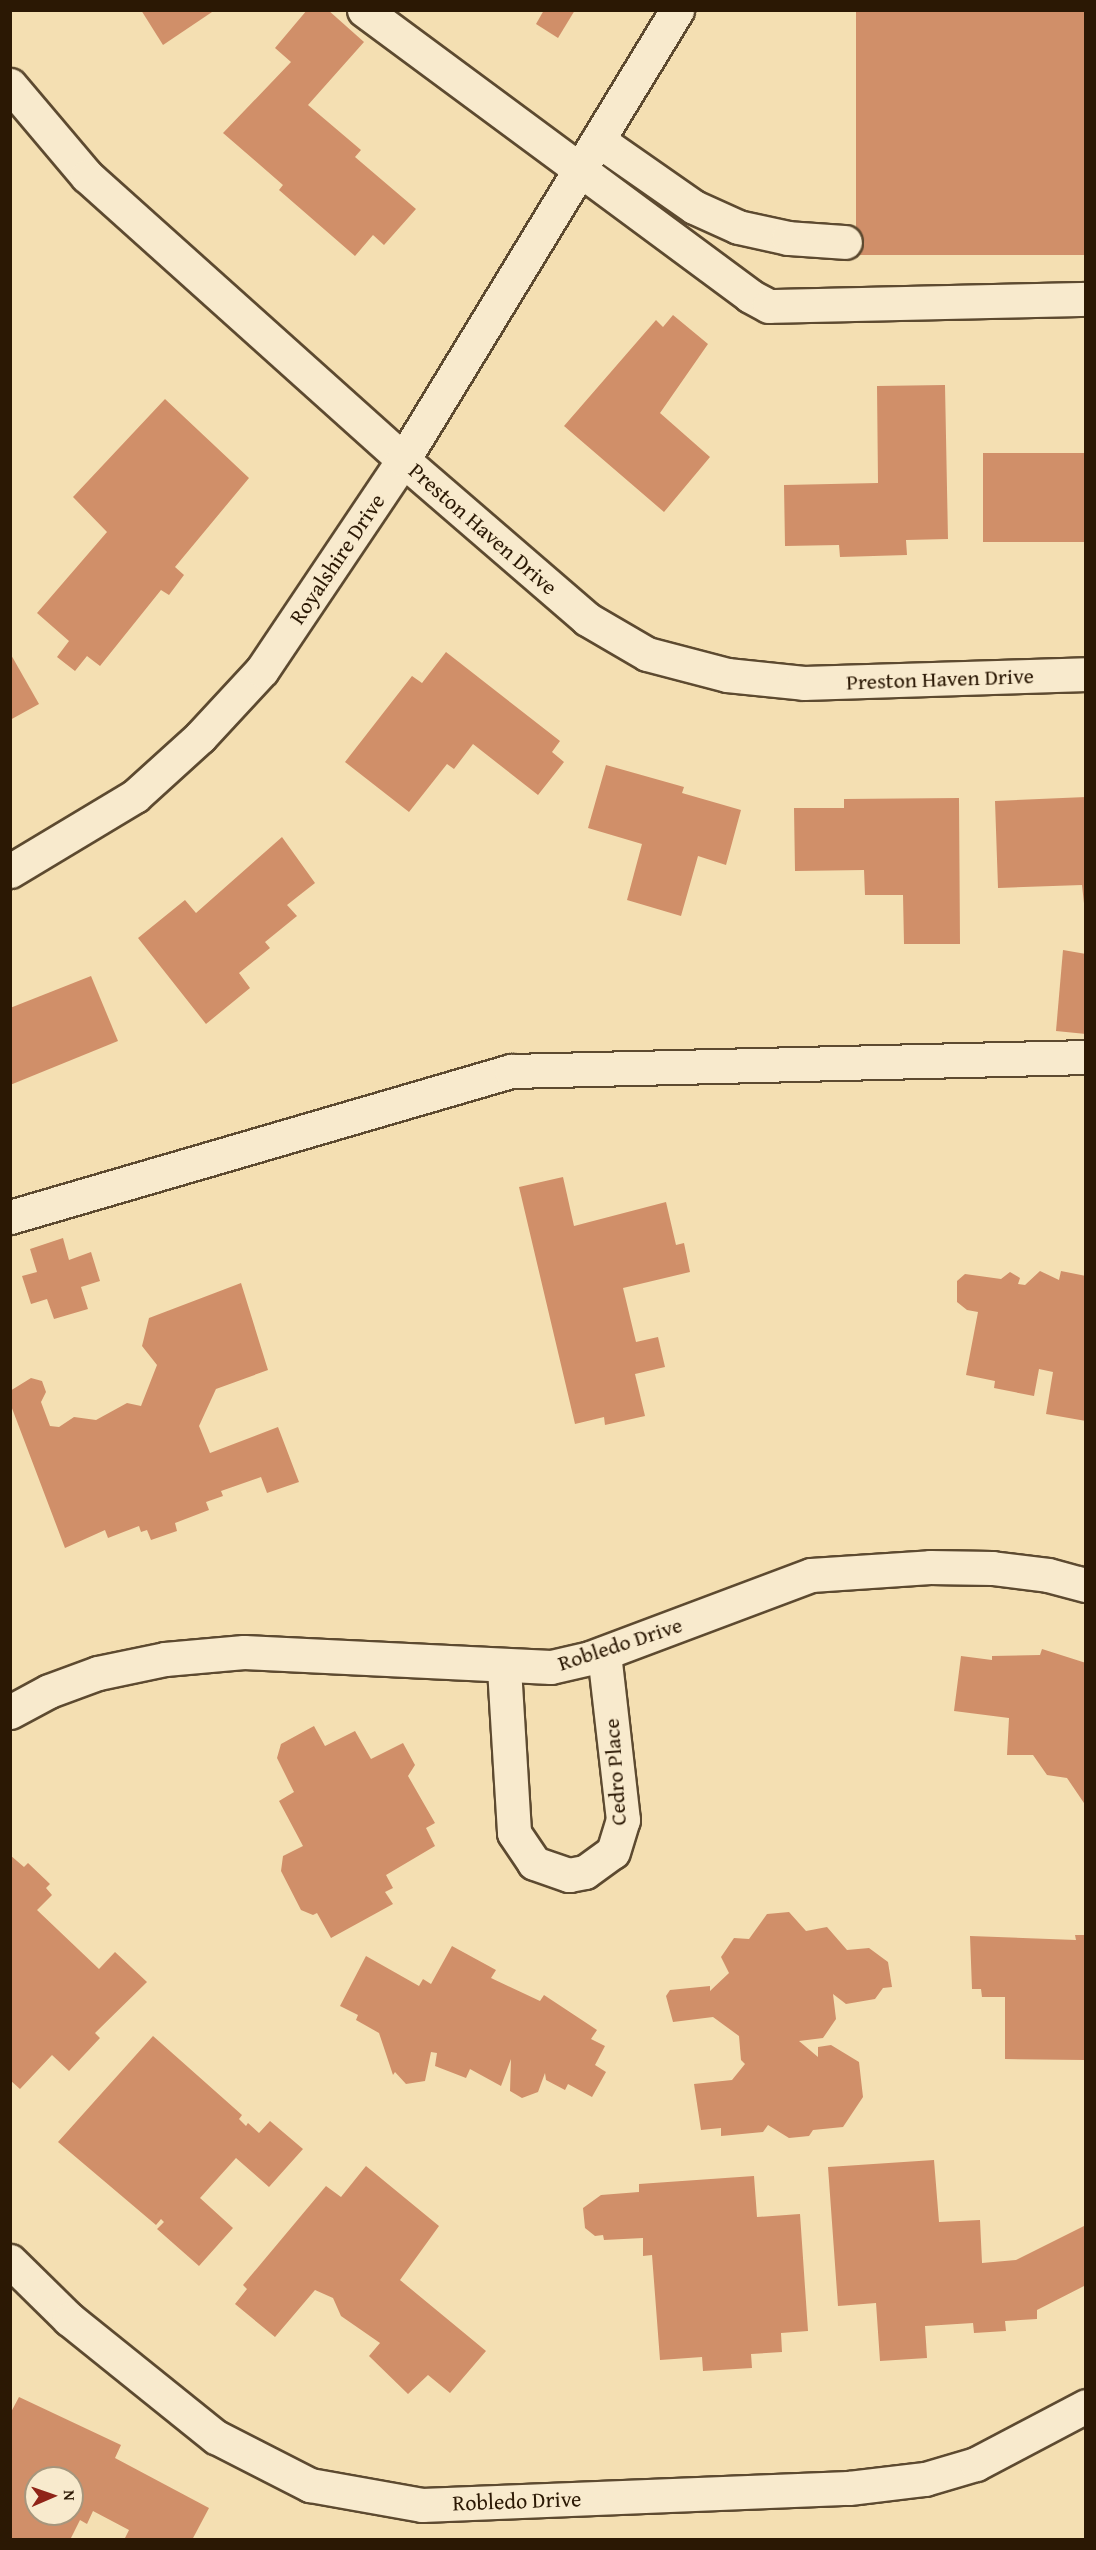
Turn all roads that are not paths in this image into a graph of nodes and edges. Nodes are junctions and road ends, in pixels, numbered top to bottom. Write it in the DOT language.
graph roads {
  1 [pos="364,10"];
  2 [pos="677,10"];
  3 [pos="10,85"];
  4 [pos="598,140"];
  5 [pos="580,170"];
  6 [pos="845,242"];
  7 [pos="1086,299"];
  8 [pos="404,460"];
  9 [pos="1086,674"];
  10 [pos="10,871"];
  11 [pos="1086,1057"];
  12 [pos="10,1217"];
  13 [pos="1086,1585"];
  14 [pos="604,1653"];
  15 [pos="504,1668"];
  16 [pos="10,1712"];
  17 [pos="10,2261"];
  18 [pos="1086,2406"];
  1 -- 5 [label="street"];
  2 -- 4 [label="street, Royalshire Drive"];
  3 -- 8 [label="street, Preston Haven Drive"];
  4 -- 5 [label="street, Royalshire Drive"];
  4 -- 6 [label="street"];
  5 -- 7 [label="street"];
  5 -- 8 [label="street, Royalshire Drive"];
  8 -- 9 [label="street, Preston Haven Drive"];
  8 -- 10 [label="street, Royalshire Drive"];
  11 -- 12 [label="street"];
  13 -- 14 [label="street, Robledo Drive"];
  14 -- 15 [label="street, Robledo Drive"];
  14 -- 15 [label="street, Cedro Place"];
  15 -- 16 [label="street, Robledo Drive"];
  17 -- 18 [label="street, Robledo Drive"];
}
